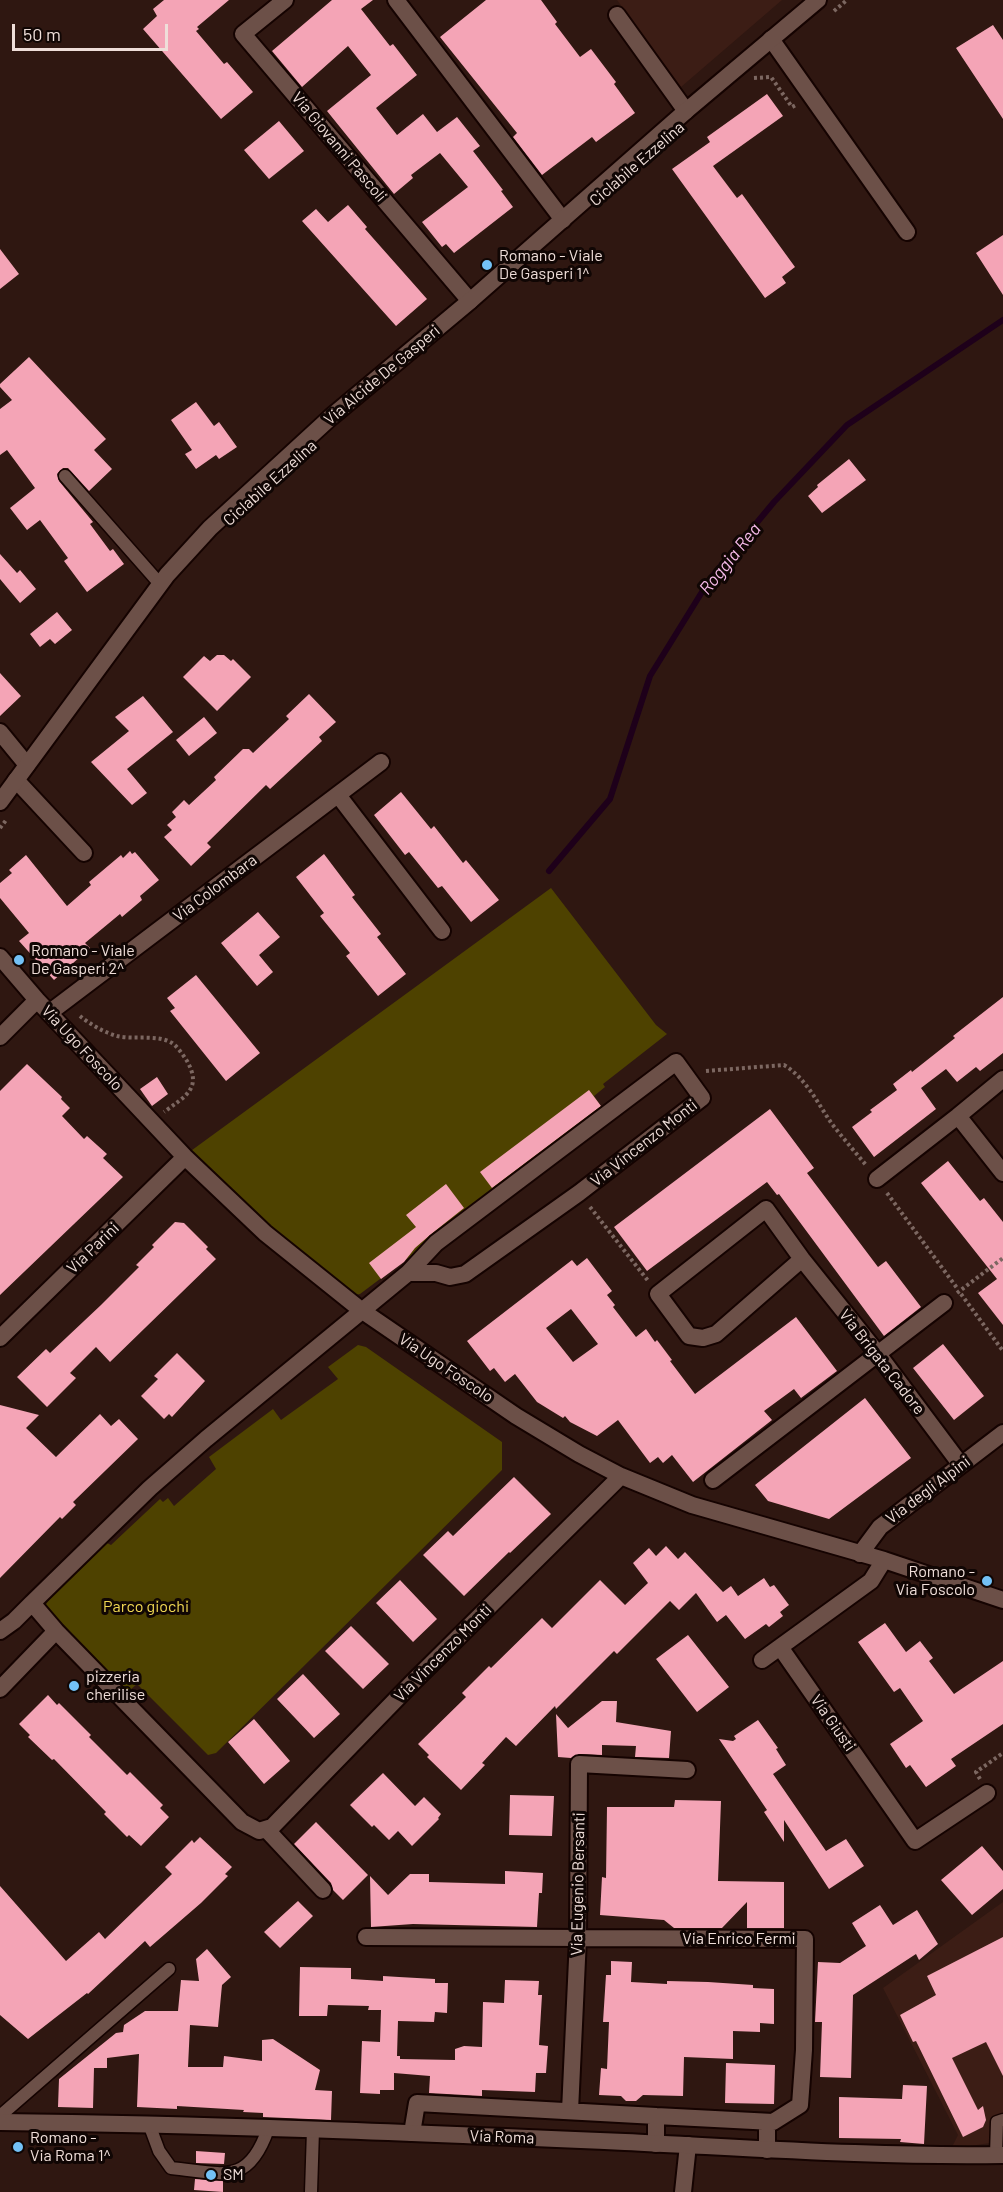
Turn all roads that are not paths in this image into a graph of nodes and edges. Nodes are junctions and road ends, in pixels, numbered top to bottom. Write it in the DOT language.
graph roads {
  1 [pos="285,0"];
  2 [pos="396,0"];
  3 [pos="818,0"];
  4 [pos="617,15"];
  5 [pos="771,39"];
  6 [pos="686,111"];
  7 [pos="563,220"];
  8 [pos="907,231"];
  9 [pos="470,301"];
  10 [pos="64,476"];
  11 [pos="160,584"];
  12 [pos="0,732"];
  13 [pos="381,762"];
  14 [pos="27,765"];
  15 [pos="21,785"];
  16 [pos="338,795"];
  17 [pos="0,802"];
  18 [pos="84,853"];
  19 [pos="442,931"];
  20 [pos="0,957"];
  21 [pos="37,1000"];
  22 [pos="49,1013"];
  23 [pos="0,1037"];
  24 [pos="1003,1079"];
  25 [pos="958,1116"];
  26 [pos="185,1158"];
  27 [pos="1003,1173"];
  28 [pos="877,1179"];
  29 [pos="436,1243"];
  30 [pos="802,1259"];
  31 [pos="408,1273"];
  32 [pos="442,1274"];
  33 [pos="944,1303"];
  34 [pos="361,1310"];
  35 [pos="0,1338"];
  36 [pos="878,1354"];
  37 [pos="1003,1433"];
  38 [pos="961,1465"];
  39 [pos="621,1476"];
  40 [pos="713,1480"];
  41 [pos="860,1554"];
  42 [pos="884,1560"];
  43 [pos="1003,1600"];
  44 [pos="32,1603"];
  45 [pos="0,1631"];
  46 [pos="56,1631"];
  47 [pos="780,1647"];
  48 [pos="762,1660"];
  49 [pos="0,1689"];
  50 [pos="687,1770"];
  51 [pos="987,1793"];
  52 [pos="266,1829"];
  53 [pos="323,1890"];
  54 [pos="366,1937"];
  55 [pos="578,1938"];
  56 [pos="169,1969"];
  57 [pos="570,2111"];
  58 [pos="0,2116"];
  59 [pos="656,2116"];
  60 [pos="1003,2120"];
  61 [pos="0,2122"];
  62 [pos="767,2122"];
  63 [pos="149,2124"];
  64 [pos="268,2129"];
  65 [pos="313,2130"];
  66 [pos="412,2133"];
  67 [pos="656,2144"];
  68 [pos="688,2145"];
  69 [pos="767,2150"];
  70 [pos="1000,2155"];
  71 [pos="311,2192"];
  72 [pos="683,2192"];
  1 -- 9 [label="street, Via Giovanni Pascoli"];
  2 -- 7 [label="street"];
  3 -- 5 [label="street, Via Alcide De Gasperi"];
  4 -- 6 [label="street"];
  5 -- 6 [label="street, Via Alcide De Gasperi"];
  5 -- 8 [label="street"];
  6 -- 7 [label="street, Via Alcide De Gasperi"];
  7 -- 9 [label="street, Via Alcide De Gasperi"];
  9 -- 11 [label="street, Via Alcide De Gasperi"];
  10 -- 11 [label="lane"];
  11 -- 14 [label="street, Via Alcide De Gasperi"];
  12 -- 14 [label="street"];
  13 -- 16 [label="street, Via Colombara"];
  14 -- 15 [label="street, Via Alcide De Gasperi"];
  15 -- 17 [label="street, Via Alcide De Gasperi"];
  15 -- 18 [label="street"];
  16 -- 19 [label="street"];
  16 -- 22 [label="street, Via Colombara"];
  20 -- 21 [label="street, Via Ugo Foscolo"];
  21 -- 22 [label="street, Via Ugo Foscolo"];
  21 -- 23 [label="street"];
  22 -- 26 [label="street, Via Ugo Foscolo"];
  24 -- 25 [label="street"];
  25 -- 27 [label="street"];
  25 -- 28 [label="street"];
  26 -- 34 [label="street, Via Ugo Foscolo"];
  26 -- 35 [label="street, Via Parini"];
  29 -- 31 [label="street, Via Vincenzo Monti"];
  29 -- 32 [label="street"];
  29 -- 32 [label="street, Via Vincenzo Monti"];
  30 -- 30 [label="street, Via Brigata Cadore"];
  30 -- 36 [label="street, Via Brigata Cadore"];
  31 -- 32 [label="street, Via Vincenzo Monti"];
  31 -- 34 [label="street, Via Vincenzo Monti"];
  33 -- 36 [label="street"];
  34 -- 39 [label="street, Via Ugo Foscolo"];
  34 -- 44 [label="street, Via Vincenzo Monti"];
  36 -- 38 [label="street, Via Brigata Cadore"];
  36 -- 40 [label="street"];
  37 -- 38 [label="street, Via degli Alpini"];
  38 -- 41 [label="street, Via degli Alpini"];
  39 -- 41 [label="street, Via Ugo Foscolo"];
  39 -- 52 [label="street, Via Vincenzo Monti"];
  41 -- 42 [label="street, Via Ugo Foscolo"];
  42 -- 43 [label="street, Via Ugo Foscolo"];
  42 -- 47 [label="street"];
  44 -- 45 [label="street, Via Vincenzo Monti"];
  44 -- 46 [label="street"];
  46 -- 49 [label="street"];
  46 -- 52 [label="street"];
  47 -- 48 [label="street"];
  47 -- 51 [label="street, Via Giusti"];
  50 -- 55 [label="street, Via Eugenio Bersanti"];
  52 -- 53 [label="street"];
  54 -- 55 [label="street, Via Enrico Fermi"];
  55 -- 57 [label="street, Via Eugenio Bersanti"];
  55 -- 62 [label="street, Via Enrico Fermi"];
  56 -- 58 [label="lane"];
  57 -- 59 [label="street"];
  57 -- 66 [label="street"];
  59 -- 62 [label="street, Via Enrico Fermi"];
  59 -- 67 [label="street"];
  60 -- 70 [label="lane"];
  61 -- 63 [label="street, Via Roma"];
  62 -- 69 [label="street"];
  63 -- 64 [label="street, Via Roma"];
  63 -- 64 [label="lane"];
  64 -- 65 [label="street, Via Roma"];
  65 -- 66 [label="street, Via Roma"];
  65 -- 71 [label="lane"];
  66 -- 67 [label="street, Via Roma"];
  67 -- 68 [label="street, Via Roma"];
  68 -- 69 [label="street, Via Roma"];
  68 -- 72 [label="street"];
  69 -- 70 [label="street, Via Roma"];
}
